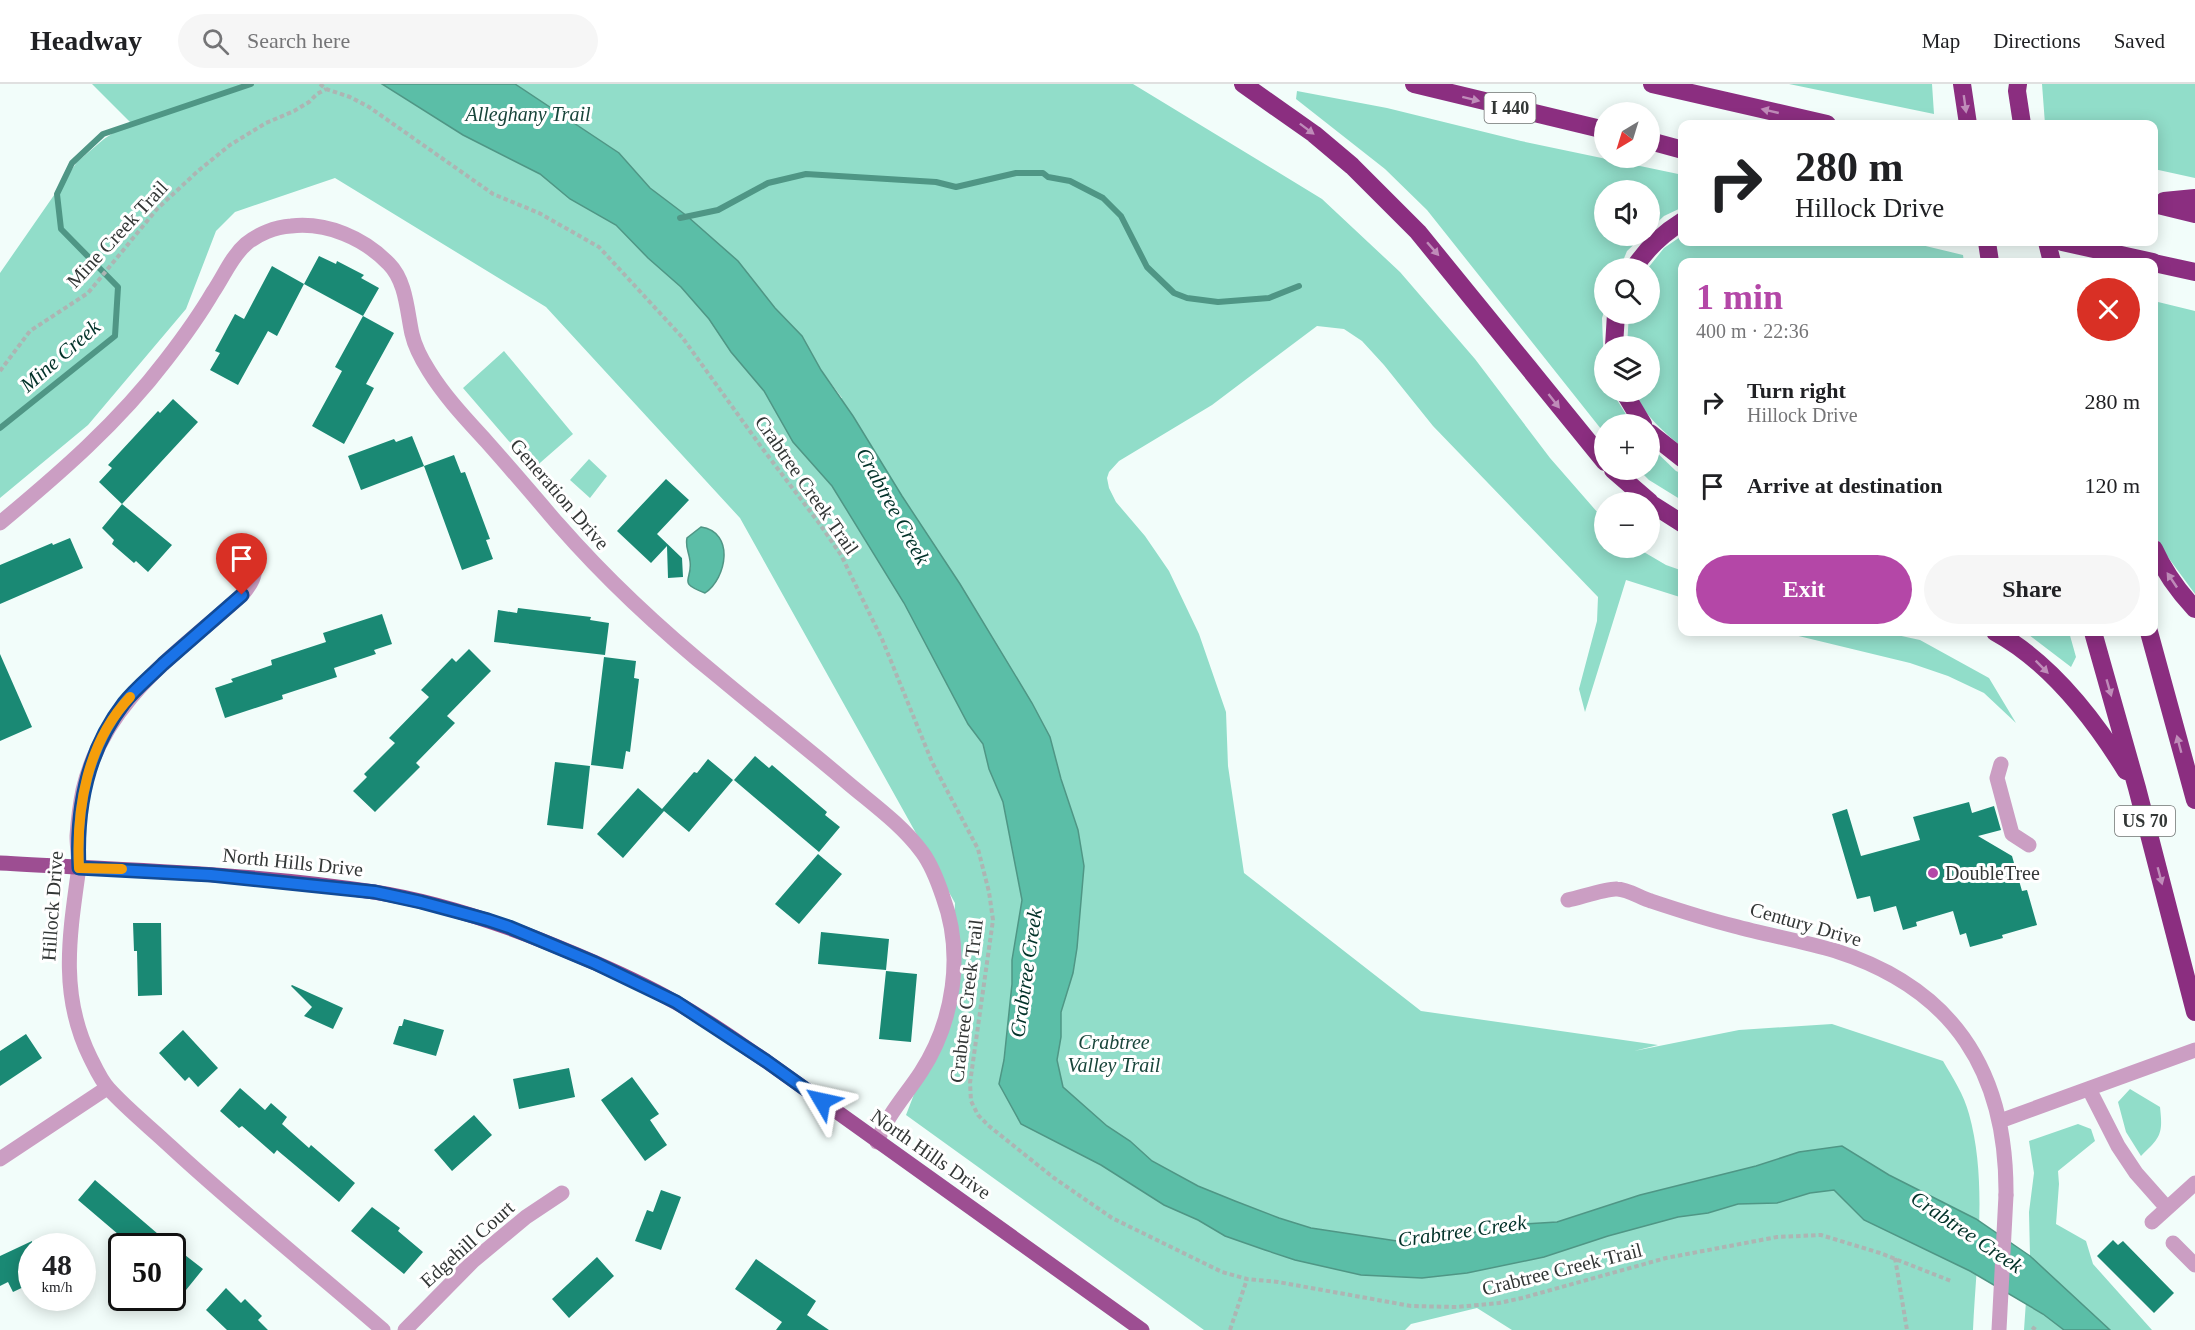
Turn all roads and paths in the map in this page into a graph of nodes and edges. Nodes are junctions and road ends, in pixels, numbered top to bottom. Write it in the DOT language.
graph roads {
  1 [pos="320,84"];
  2 [pos="1243,84"];
  3 [pos="1414,84"];
  4 [pos="1652,84"];
  5 [pos="1962,84"];
  6 [pos="2017,86"];
  7 [pos="326,89"];
  8 [pos="1810,120"];
  9 [pos="1967,120"];
  10 [pos="2021,120"];
  11 [pos="1594,127"];
  12 [pos="1660,144"];
  13 [pos="1678,149"];
  14 [pos="2195,198"];
  15 [pos="2158,203"];
  16 [pos="2158,204"];
  17 [pos="2195,214"];
  18 [pos="1678,224"];
  19 [pos="2079,246"];
  20 [pos="1641,258"];
  21 [pos="2132,258"];
  22 [pos="2158,264"];
  23 [pos="2193,272"];
  24 [pos="0,371"];
  25 [pos="1660,440"];
  26 [pos="1594,448"];
  27 [pos="1678,455"];
  28 [pos="1624,480"];
  29 [pos="1638,492"];
  30 [pos="1660,509"];
  31 [pos="1678,521"];
  32 [pos="0,523"];
  33 [pos="2158,556"];
  34 [pos="255,562"];
  35 [pos="2195,609"];
  36 [pos="2001,636"];
  37 [pos="2094,636"];
  38 [pos="2150,636"];
  39 [pos="2001,765"];
  40 [pos="2137,788"];
  41 [pos="2195,800"];
  42 [pos="2029,845"];
  43 [pos="0,863"];
  44 [pos="79,868"];
  45 [pos="1568,900"];
  46 [pos="2195,1012"];
  47 [pos="2195,1050"];
  48 [pos="108,1088"];
  49 [pos="2089,1089"];
  50 [pos="2000,1121"];
  51 [pos="877,1142"];
  52 [pos="0,1158"];
  53 [pos="2195,1183"];
  54 [pos="562,1193"];
  55 [pos="2167,1208"];
  56 [pos="2152,1222"];
  57 [pos="2173,1243"];
  58 [pos="1895,1258"];
  59 [pos="2195,1265"];
  60 [pos="1247,1279"];
  61 [pos="1951,1281"];
  62 [pos="383,1330"];
  63 [pos="405,1330"];
  64 [pos="1142,1330"];
  65 [pos="1230,1330"];
  66 [pos="1907,1330"];
  67 [pos="2000,1330"];
  1 -- 7 [label="path, Crabtree Creek Trail"];
  2 -- 26 [label="highway, one-way"];
  3 -- 11 [label="highway, I 440, one-way"];
  8 -- 4 [label="highway, one-way"];
  5 -- 9 [label="highway, one-way"];
  6 -- 10 [label="highway"];
  7 -- 24 [label="path, Mine Creek Trail"];
  7 -- 60 [label="path, Crabtree Creek Trail"];
  12 -- 13 [label="highway"];
  14 -- 15 [label="highway"];
  16 -- 17 [label="highway"];
  18 -- 20 [label="highway"];
  19 -- 21 [label="highway"];
  22 -- 23 [label="highway"];
  25 -- 27 [label="highway"];
  28 -- 29 [label="highway"];
  30 -- 31 [label="highway"];
  32 -- 51 [label="street, Generation Drive"];
  35 -- 33 [label="highway, one-way"];
  34 -- 44 [label="street, Hillock Drive"];
  36 -- 40 [label="highway, one-way"];
  37 -- 40 [label="highway, US 70, one-way"];
  41 -- 38 [label="highway, US 70, one-way"];
  39 -- 42 [label="street"];
  40 -- 46 [label="highway, US 70, one-way"];
  43 -- 44 [label="main road, North Hills Drive"];
  44 -- 48 [label="street, Hillock Drive"];
  44 -- 51 [label="main road, North Hills Drive"];
  45 -- 50 [label="street, Century Drive"];
  47 -- 49 [label="street"];
  48 -- 52 [label="street"];
  48 -- 62 [label="street, Hillock Drive"];
  49 -- 50 [label="street"];
  49 -- 55 [label="street"];
  50 -- 67 [label="street, Century Drive, bridge"];
  51 -- 64 [label="main road, North Hills Drive"];
  53 -- 55 [label="street"];
  54 -- 63 [label="street, Edgehill Court"];
  55 -- 56 [label="street"];
  57 -- 59 [label="street"];
  58 -- 60 [label="path, Crabtree Creek Trail"];
  58 -- 61 [label="path, Crabtree Creek Trail"];
  58 -- 66 [label="path"];
  60 -- 65 [label="path"];
}
